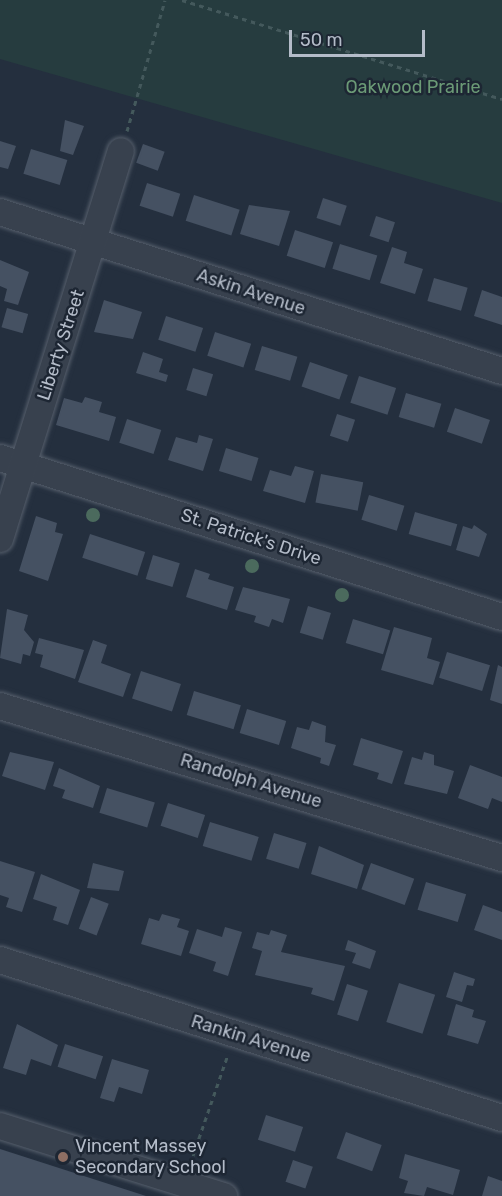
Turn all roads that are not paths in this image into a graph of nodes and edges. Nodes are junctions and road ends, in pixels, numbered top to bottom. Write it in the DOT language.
graph roads {
  1 [pos="121,151"];
  2 [pos="0,212"];
  3 [pos="94,242"];
  4 [pos="502,371"];
  5 [pos="12,461"];
  6 [pos="0,539"];
  7 [pos="502,616"];
  8 [pos="0,705"];
  9 [pos="502,858"];
  10 [pos="0,960"];
  11 [pos="502,1118"];
  12 [pos="0,1126"];
  13 [pos="224,1196"];
  1 -- 3 [label="street, Liberty Street"];
  2 -- 3 [label="street, Askin Avenue"];
  3 -- 4 [label="street, Askin Avenue"];
  3 -- 5 [label="street, Liberty Street"];
  5 -- 6 [label="street, Liberty Street"];
  5 -- 7 [label="street, St. Patrick's Drive"];
  8 -- 9 [label="street, Randolph Avenue"];
  10 -- 11 [label="street, Rankin Avenue"];
  12 -- 13 [label="street"];
}
